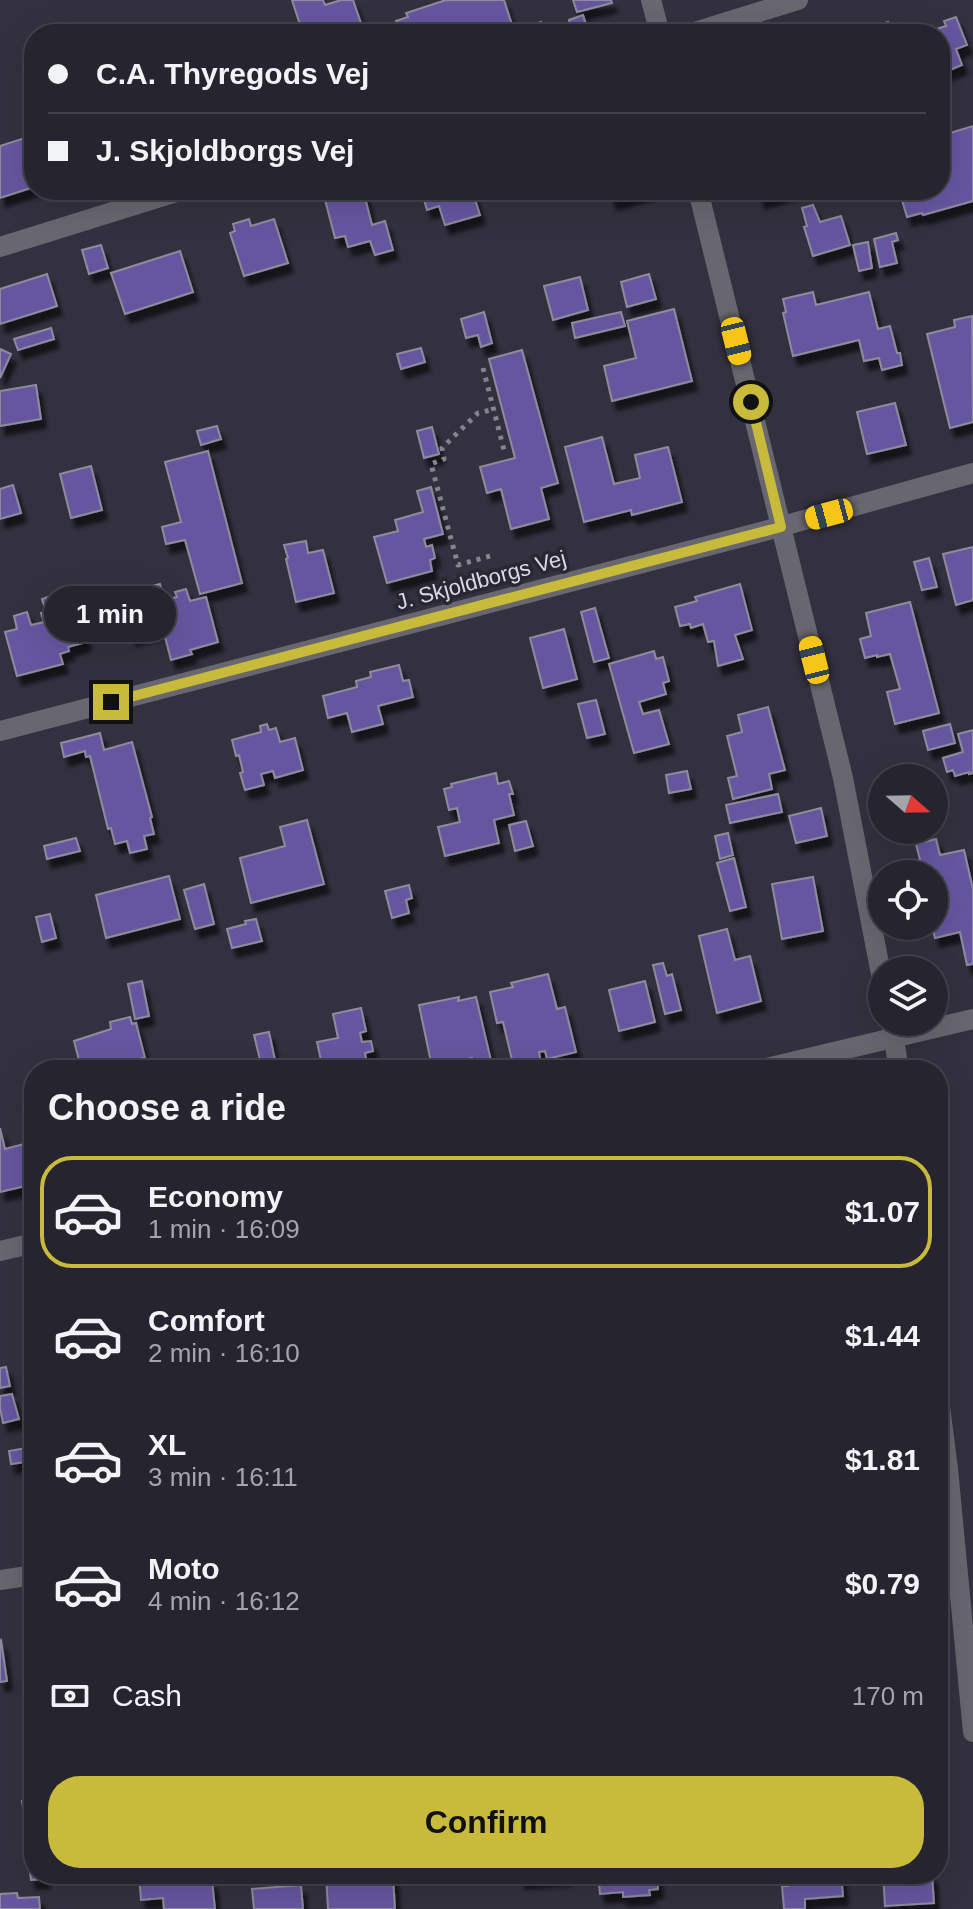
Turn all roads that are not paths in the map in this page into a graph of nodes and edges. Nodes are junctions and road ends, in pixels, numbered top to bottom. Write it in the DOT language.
graph roads {
  1 [pos="651,0"];
  2 [pos="798,0"];
  3 [pos="657,24"];
  4 [pos="720,24"];
  5 [pos="151,200"];
  6 [pos="700,200"];
  7 [pos="0,247"];
  8 [pos="973,473"];
  9 [pos="781,527"];
  10 [pos="0,731"];
  11 [pos="878,956"];
  12 [pos="973,1019"];
  13 [pos="948,1022"];
  14 [pos="872,1036"];
  15 [pos="893,1036"];
  16 [pos="792,1060"];
  17 [pos="897,1060"];
  18 [pos="24,1245"];
  19 [pos="0,1251"];
  20 [pos="948,1469"];
  21 [pos="24,1576"];
  22 [pos="0,1580"];
  23 [pos="973,1732"];
  1 -- 3 [label="street"];
  2 -- 4 [label="street"];
  5 -- 7 [label="street"];
  6 -- 9 [label="street"];
  8 -- 9 [label="street, J. Skjoldborgs Vej"];
  9 -- 10 [label="street, J. Skjoldborgs Vej"];
  9 -- 11 [label="street"];
  12 -- 13 [label="street"];
  14 -- 16 [label="street"];
  15 -- 17 [label="street"];
  18 -- 19 [label="street"];
  20 -- 23 [label="street"];
  21 -- 22 [label="street"];
}
